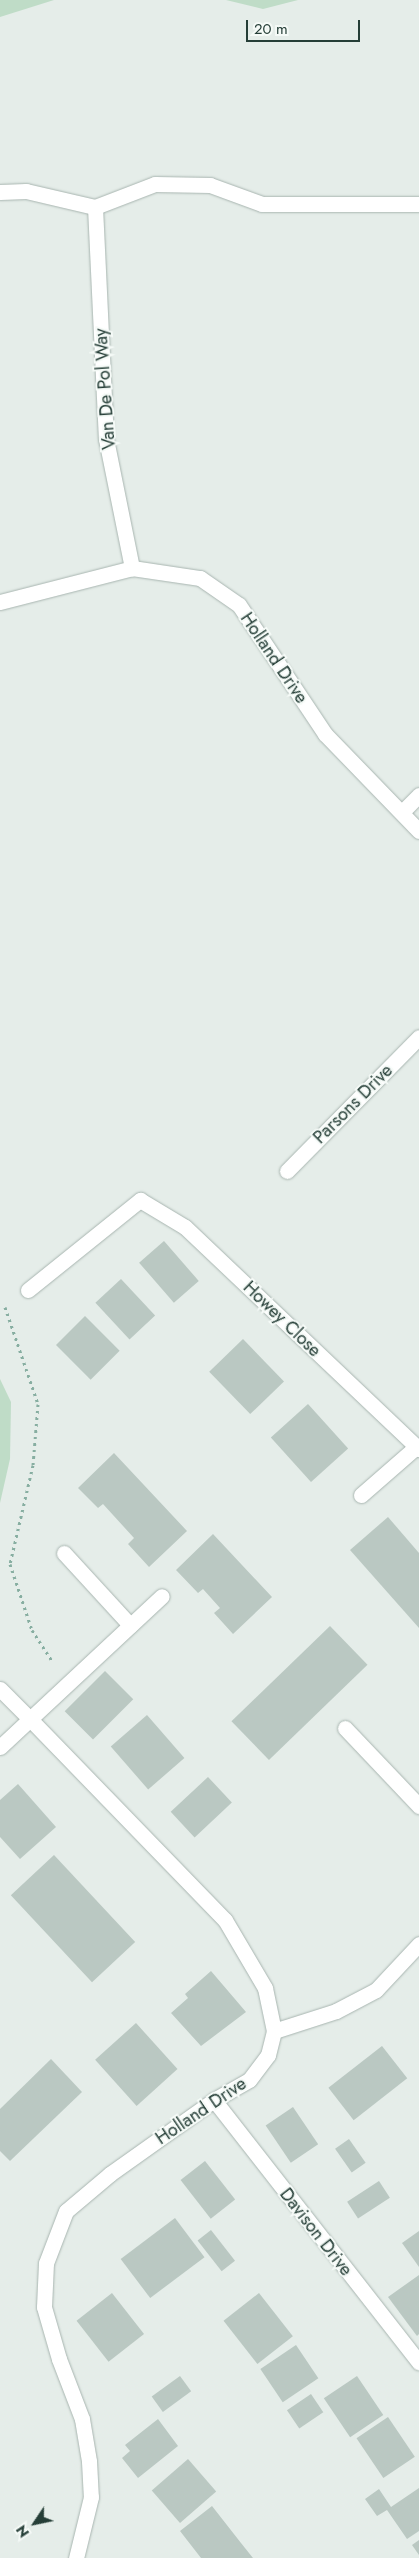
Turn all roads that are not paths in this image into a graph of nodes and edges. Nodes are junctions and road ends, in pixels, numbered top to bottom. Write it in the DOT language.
graph roads {
  1 [pos="0,192"];
  2 [pos="419,204"];
  3 [pos="95,207"];
  4 [pos="132,568"];
  5 [pos="0,602"];
  6 [pos="419,795"];
  7 [pos="402,812"];
  8 [pos="419,831"];
  9 [pos="419,1037"];
  10 [pos="287,1171"];
  11 [pos="28,1290"];
  12 [pos="418,1448"];
  13 [pos="361,1495"];
  14 [pos="64,1553"];
  15 [pos="162,1596"];
  16 [pos="130,1625"];
  17 [pos="0,1689"];
  18 [pos="30,1719"];
  19 [pos="345,1728"];
  20 [pos="0,1747"];
  21 [pos="419,1806"];
  22 [pos="419,1944"];
  23 [pos="274,2031"];
  24 [pos="214,2100"];
  25 [pos="419,2362"];
  26 [pos="82,2556"];
  1 -- 3 [label="street"];
  2 -- 3 [label="street"];
  3 -- 4 [label="street, Van De Pol Way"];
  4 -- 5 [label="street, Holland Drive"];
  4 -- 7 [label="street, Holland Drive"];
  6 -- 7 [label="street"];
  7 -- 8 [label="street, Holland Drive"];
  9 -- 10 [label="street, Parsons Drive"];
  11 -- 12 [label="street, Howey Close"];
  12 -- 13 [label="street, Howey Close"];
  14 -- 16 [label="street"];
  15 -- 16 [label="street"];
  16 -- 18 [label="street"];
  17 -- 18 [label="street, Holland Drive"];
  18 -- 20 [label="street"];
  18 -- 23 [label="street, Holland Drive"];
  19 -- 21 [label="street"];
  22 -- 23 [label="street"];
  23 -- 24 [label="street, Holland Drive"];
  24 -- 25 [label="street, Davison Drive"];
  24 -- 26 [label="street, Holland Drive"];
}
